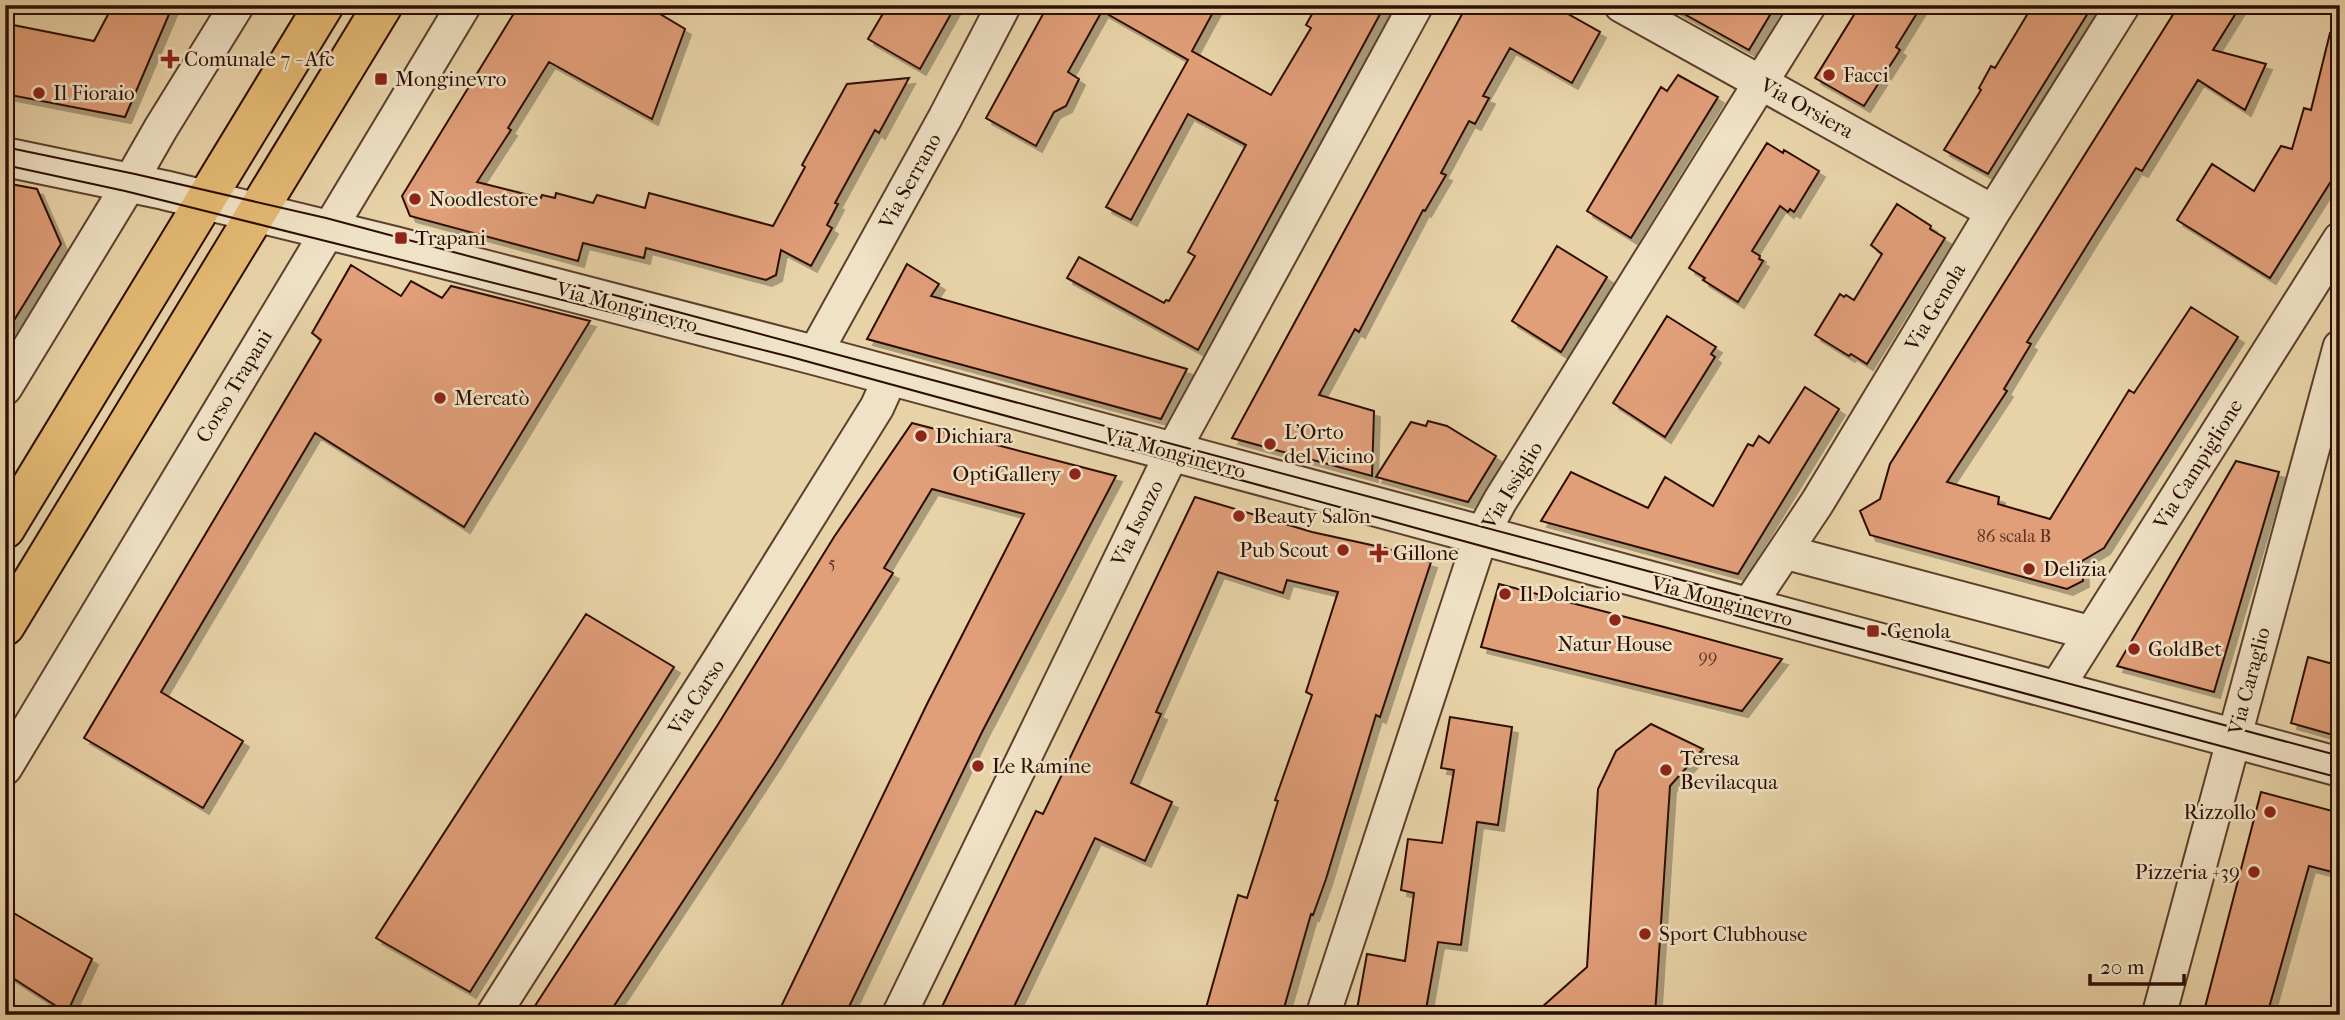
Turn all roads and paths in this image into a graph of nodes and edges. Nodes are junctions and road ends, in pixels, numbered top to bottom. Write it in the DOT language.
graph roads {
  1 [pos="237,5"];
  2 [pos="324,5"];
  3 [pos="383,5"];
  4 [pos="464,5"];
  5 [pos="1004,5"];
  6 [pos="1416,5"];
  7 [pos="1621,5"];
  8 [pos="1809,5"];
  9 [pos="2123,5"];
  10 [pos="1761,82"];
  11 [pos="5,157"];
  12 [pos="129,184"];
  13 [pos="206,200"];
  14 [pos="1993,212"];
  15 [pos="256,213"];
  16 [pos="328,231"];
  17 [pos="2340,239"];
  18 [pos="2340,347"];
  19 [pos="814,355"];
  20 [pos="891,376"];
  21 [pos="5,387"];
  22 [pos="1172,453"];
  23 [pos="5,529"];
  24 [pos="1481,536"];
  25 [pos="1785,552"];
  26 [pos="1747,608"];
  27 [pos="5,626"];
  28 [pos="2091,633"];
  29 [pos="2056,689"];
  30 [pos="2233,737"];
  31 [pos="2340,767"];
  32 [pos="5,768"];
  33 [pos="493,1015"];
  34 [pos="899,1015"];
  35 [pos="1323,1015"];
  36 [pos="2159,1015"];
  1 -- 12 [label="street"];
  2 -- 13 [label="main road"];
  3 -- 15 [label="main road"];
  4 -- 16 [label="street, Corso Trapani"];
  5 -- 19 [label="street, Via Serrano"];
  6 -- 22 [label="street, Via Isonzo"];
  7 -- 10 [label="street, Via Orsiera"];
  8 -- 10 [label="street, Via Issiglio"];
  9 -- 14 [label="street, Via Genola"];
  10 -- 14 [label="street, Via Orsiera"];
  10 -- 24 [label="street, Via Issiglio"];
  11 -- 12 [label="street, Via Monginevro"];
  12 -- 13 [label="street, Via Monginevro"];
  12 -- 21 [label="street"];
  13 -- 15 [label="street, Via Monginevro"];
  13 -- 23 [label="main road"];
  14 -- 25 [label="street, Via Genola"];
  15 -- 16 [label="street, Via Monginevro"];
  15 -- 27 [label="main road"];
  16 -- 19 [label="street, Via Monginevro"];
  16 -- 32 [label="street, Corso Trapani"];
  17 -- 28 [label="street, Via Campiglione"];
  18 -- 30 [label="street, Via Caraglio"];
  19 -- 20 [label="street, Via Monginevro"];
  20 -- 22 [label="street, Via Monginevro"];
  20 -- 33 [label="street, Via Carso"];
  22 -- 24 [label="street, Via Monginevro"];
  22 -- 34 [label="street, Via Isonzo"];
  24 -- 26 [label="street, Via Monginevro"];
  24 -- 35 [label="street, Via Issiglio"];
  25 -- 26 [label="street, Via Genola"];
  25 -- 28 [label="street"];
  26 -- 29 [label="street, Via Monginevro"];
  28 -- 29 [label="street, Via Campiglione"];
  29 -- 30 [label="street, Via Monginevro"];
  30 -- 31 [label="street, Via Monginevro"];
  30 -- 36 [label="street, Via Caraglio"];
}
